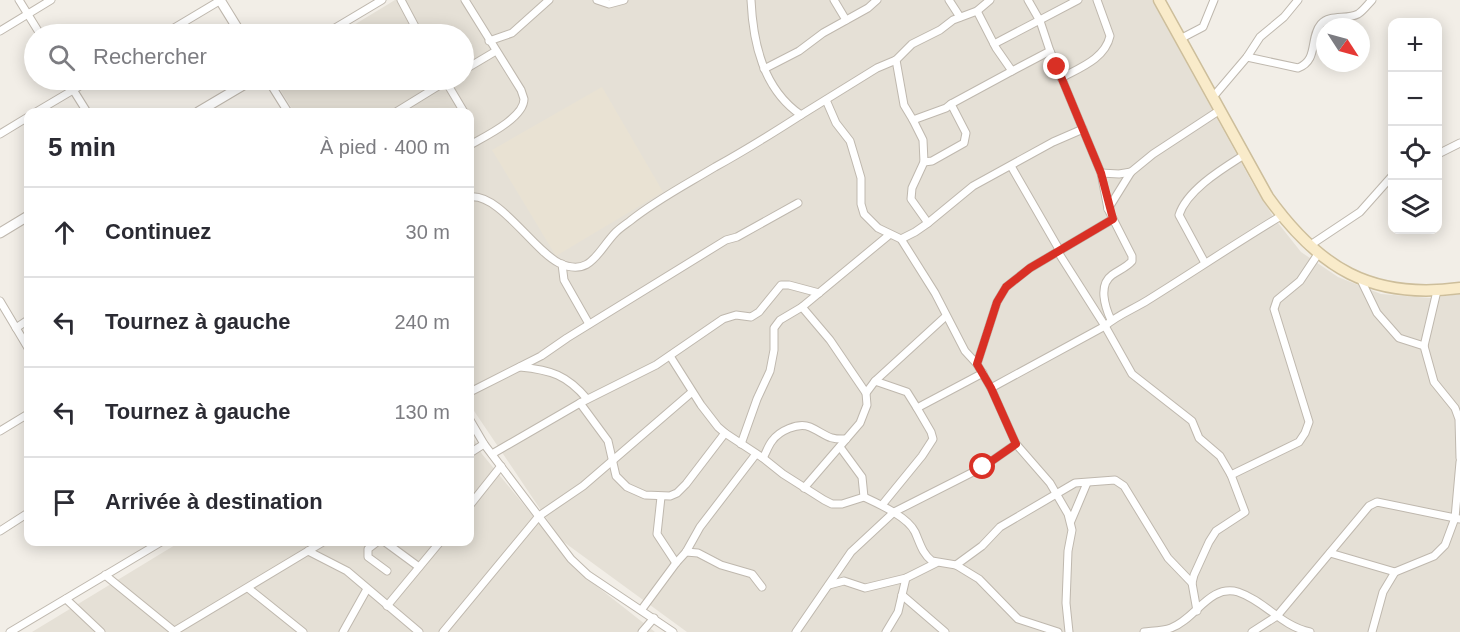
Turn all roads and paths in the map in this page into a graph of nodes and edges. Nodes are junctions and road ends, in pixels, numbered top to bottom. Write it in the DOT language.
graph roads {
  1 [pos="19,0"];
  2 [pos="51,0"];
  3 [pos="220,0"];
  4 [pos="382,0"];
  5 [pos="401,0"];
  6 [pos="465,0"];
  7 [pos="549,0"];
  8 [pos="597,0"];
  9 [pos="624,0"];
  10 [pos="751,0"];
  11 [pos="834,0"];
  12 [pos="877,0"];
  13 [pos="949,0"];
  14 [pos="990,0"];
  15 [pos="1028,0"];
  16 [pos="1078,0"];
  17 [pos="1097,0"];
  18 [pos="1159,0"];
  19 [pos="1214,0"];
  20 [pos="1298,0"];
  21 [pos="1372,0"];
  22 [pos="977,11"];
  23 [pos="27,14"];
  24 [pos="960,17"];
  25 [pos="846,20"];
  26 [pos="1040,21"];
  27 [pos="34,24"];
  28 [pos="180,24"];
  29 [pos="235,24"];
  30 [pos="342,24"];
  31 [pos="414,24"];
  32 [pos="0,31"];
  33 [pos="1180,39"];
  34 [pos="489,41"];
  35 [pos="994,44"];
  36 [pos="496,51"];
  37 [pos="1050,51"];
  38 [pos="1247,57"];
  39 [pos="896,60"];
  40 [pos="474,64"];
  41 [pos="764,69"];
  42 [pos="1012,71"];
  43 [pos="1061,78"];
  44 [pos="73,90"];
  45 [pos="235,90"];
  46 [pos="274,90"];
  47 [pos="431,90"];
  48 [pos="452,90"];
  49 [pos="1213,97"];
  50 [pos="825,100"];
  51 [pos="951,104"];
  52 [pos="43,108"];
  53 [pos="84,108"];
  54 [pos="205,108"];
  55 [pos="286,108"];
  56 [pos="402,108"];
  57 [pos="462,108"];
  58 [pos="1220,110"];
  59 [pos="801,115"];
  60 [pos="24,119"];
  61 [pos="913,120"];
  62 [pos="1083,129"];
  63 [pos="0,134"];
  64 [pos="474,142"];
  65 [pos="1460,143"];
  66 [pos="1442,152"];
  67 [pos="1244,154"];
  68 [pos="924,162"];
  69 [pos="1011,166"];
  70 [pos="1131,172"];
  71 [pos="1101,173"];
  72 [pos="1388,180"];
  73 [pos="474,196"];
  74 [pos="798,203"];
  75 [pos="1108,208"];
  76 [pos="1281,216"];
  77 [pos="24,218"];
  78 [pos="1113,219"];
  79 [pos="928,223"];
  80 [pos="0,233"];
  81 [pos="889,235"];
  82 [pos="901,239"];
  83 [pos="1314,250"];
  84 [pos="1059,252"];
  85 [pos="1205,263"];
  86 [pos="562,264"];
  87 [pos="1360,278"];
  88 [pos="1460,288"];
  89 [pos="1437,291"];
  90 [pos="819,293"];
  91 [pos="0,301"];
  92 [pos="802,307"];
  93 [pos="946,316"];
  94 [pos="1111,320"];
  95 [pos="24,323"];
  96 [pos="589,324"];
  97 [pos="1105,326"];
  98 [pos="16,328"];
  99 [pos="24,341"];
  100 [pos="1424,346"];
  101 [pos="669,356"];
  102 [pos="977,364"];
  103 [pos="520,367"];
  104 [pos="983,373"];
  105 [pos="875,381"];
  106 [pos="991,388"];
  107 [pos="474,390"];
  108 [pos="692,392"];
  109 [pos="866,393"];
  110 [pos="584,401"];
  111 [pos="917,408"];
  112 [pos="24,416"];
  113 [pos="474,427"];
  114 [pos="0,431"];
  115 [pos="725,433"];
  116 [pos="846,439"];
  117 [pos="484,444"];
  118 [pos="741,444"];
  119 [pos="1016,444"];
  120 [pos="840,447"];
  121 [pos="474,450"];
  122 [pos="492,454"];
  123 [pos="756,454"];
  124 [pos="763,458"];
  125 [pos="1460,460"];
  126 [pos="612,462"];
  127 [pos="501,466"];
  128 [pos="1231,475"];
  129 [pos="1087,483"];
  130 [pos="804,488"];
  131 [pos="1057,493"];
  132 [pos="661,497"];
  133 [pos="864,497"];
  134 [pos="474,500"];
  135 [pos="882,505"];
  136 [pos="894,512"];
  137 [pos="24,516"];
  138 [pos="538,516"];
  139 [pos="1458,519"];
  140 [pos="1071,521"];
  141 [pos="0,531"];
  142 [pos="148,546"];
  143 [pos="317,546"];
  144 [pos="372,546"];
  145 [pos="390,546"];
  146 [pos="437,546"];
  147 [pos="308,551"];
  148 [pos="686,552"];
  149 [pos="1330,553"];
  150 [pos="676,563"];
  151 [pos="936,563"];
  152 [pos="956,565"];
  153 [pos="419,567"];
  154 [pos="387,571"];
  155 [pos="1395,572"];
  156 [pos="105,575"];
  157 [pos="906,578"];
  158 [pos="1192,583"];
  159 [pos="829,585"];
  160 [pos="762,587"];
  161 [pos="248,588"];
  162 [pos="367,590"];
  163 [pos="902,595"];
  164 [pos="66,598"];
  165 [pos="387,606"];
  166 [pos="642,609"];
  167 [pos="1197,611"];
  168 [pos="1276,616"];
  169 [pos="654,618"];
  170 [pos="1171,630"];
  171 [pos="799,631"];
  172 [pos="10,632"];
  173 [pos="101,632"];
  174 [pos="174,632"];
  175 [pos="303,632"];
  176 [pos="343,632"];
  177 [pos="419,632"];
  178 [pos="443,632"];
  179 [pos="642,632"];
  180 [pos="673,632"];
  181 [pos="886,632"];
  182 [pos="945,632"];
  183 [pos="1058,632"];
  184 [pos="1069,632"];
  185 [pos="1144,632"];
  186 [pos="1252,632"];
  187 [pos="1310,632"];
  188 [pos="1372,632"];
  1 -- 23 [label="street"];
  2 -- 23 [label="street"];
  3 -- 28 [label="street"];
  3 -- 29 [label="street"];
  4 -- 30 [label="street"];
  5 -- 31 [label="street"];
  6 -- 34 [label="street"];
  7 -- 34 [label="street"];
  8 -- 9 [label="street"];
  10 -- 41 [label="street"];
  11 -- 25 [label="street"];
  12 -- 25 [label="street"];
  13 -- 24 [label="street"];
  14 -- 22 [label="street"];
  15 -- 26 [label="street"];
  16 -- 26 [label="street"];
  17 -- 43 [label="street"];
  18 -- 33 [label="main road"];
  19 -- 33 [label="street"];
  20 -- 38 [label="street"];
  21 -- 38 [label="street"];
  22 -- 24 [label="street"];
  22 -- 35 [label="street"];
  23 -- 27 [label="street"];
  23 -- 32 [label="street"];
  24 -- 39 [label="street"];
  25 -- 41 [label="street"];
  26 -- 35 [label="street"];
  26 -- 37 [label="street"];
  33 -- 49 [label="main road"];
  34 -- 36 [label="street"];
  35 -- 42 [label="street"];
  36 -- 40 [label="street"];
  36 -- 64 [label="street"];
  37 -- 42 [label="street"];
  37 -- 43 [label="street"];
  38 -- 49 [label="street"];
  39 -- 50 [label="street"];
  39 -- 61 [label="street"];
  41 -- 59 [label="street"];
  42 -- 51 [label="street"];
  43 -- 62 [label="street"];
  44 -- 52 [label="street"];
  44 -- 53 [label="street"];
  45 -- 54 [label="street"];
  46 -- 55 [label="street"];
  47 -- 56 [label="street"];
  48 -- 57 [label="street"];
  49 -- 58 [label="main road"];
  50 -- 59 [label="street"];
  50 -- 81 [label="street"];
  51 -- 61 [label="street"];
  51 -- 68 [label="street"];
  58 -- 67 [label="main road"];
  58 -- 70 [label="street"];
  59 -- 86 [label="street"];
  60 -- 63 [label="street"];
  61 -- 68 [label="street"];
  62 -- 69 [label="street"];
  62 -- 71 [label="street"];
  65 -- 66 [label="street"];
  67 -- 76 [label="main road"];
  67 -- 85 [label="street"];
  68 -- 79 [label="street"];
  69 -- 79 [label="street"];
  69 -- 84 [label="street"];
  70 -- 71 [label="street"];
  70 -- 75 [label="street"];
  71 -- 75 [label="street"];
  72 -- 83 [label="street"];
  73 -- 86 [label="street"];
  74 -- 96 [label="street"];
  75 -- 78 [label="street"];
  76 -- 83 [label="main road"];
  76 -- 85 [label="street"];
  77 -- 80 [label="street"];
  78 -- 84 [label="street"];
  78 -- 94 [label="street"];
  79 -- 82 [label="street"];
  81 -- 82 [label="street"];
  81 -- 90 [label="street"];
  82 -- 93 [label="street"];
  83 -- 87 [label="main road"];
  83 -- 128 [label="street"];
  84 -- 97 [label="street"];
  84 -- 102 [label="street"];
  85 -- 94 [label="street"];
  86 -- 96 [label="street"];
  87 -- 89 [label="main road"];
  87 -- 100 [label="street"];
  88 -- 89 [label="main road"];
  89 -- 100 [label="street"];
  90 -- 92 [label="street"];
  90 -- 101 [label="street"];
  91 -- 98 [label="street"];
  92 -- 109 [label="street"];
  92 -- 118 [label="street"];
  93 -- 102 [label="street"];
  93 -- 105 [label="street"];
  94 -- 97 [label="street"];
  95 -- 98 [label="street"];
  96 -- 103 [label="street"];
  97 -- 106 [label="street"];
  97 -- 128 [label="street"];
  98 -- 99 [label="street"];
  100 -- 125 [label="street"];
  101 -- 108 [label="street"];
  101 -- 110 [label="street"];
  102 -- 104 [label="street"];
  103 -- 107 [label="street"];
  103 -- 110 [label="street"];
  104 -- 106 [label="street"];
  104 -- 111 [label="street"];
  105 -- 109 [label="street"];
  105 -- 111 [label="street"];
  106 -- 119 [label="street"];
  108 -- 115 [label="street"];
  108 -- 126 [label="street"];
  109 -- 116 [label="street"];
  110 -- 122 [label="street"];
  110 -- 126 [label="street"];
  111 -- 135 [label="street"];
  112 -- 114 [label="street"];
  113 -- 117 [label="street"];
  115 -- 118 [label="street"];
  115 -- 132 [label="street"];
  116 -- 120 [label="street"];
  116 -- 124 [label="street"];
  117 -- 121 [label="street"];
  117 -- 122 [label="street"];
  118 -- 123 [label="street"];
  119 -- 131 [label="street"];
  119 -- 136 [label="street"];
  120 -- 130 [label="street"];
  120 -- 133 [label="street"];
  122 -- 127 [label="street"];
  123 -- 124 [label="street"];
  123 -- 148 [label="street"];
  124 -- 130 [label="street"];
  125 -- 139 [label="street"];
  126 -- 132 [label="street"];
  126 -- 138 [label="street"];
  127 -- 134 [label="street"];
  127 -- 138 [label="street"];
  128 -- 158 [label="street"];
  129 -- 131 [label="street"];
  129 -- 140 [label="street"];
  129 -- 158 [label="street"];
  130 -- 133 [label="street"];
  131 -- 140 [label="street"];
  131 -- 152 [label="street"];
  132 -- 150 [label="street"];
  133 -- 135 [label="street"];
  135 -- 136 [label="street"];
  136 -- 151 [label="street"];
  136 -- 159 [label="street"];
  137 -- 141 [label="street"];
  138 -- 166 [label="street"];
  138 -- 178 [label="street"];
  139 -- 149 [label="street"];
  139 -- 155 [label="street"];
  140 -- 184 [label="street"];
  142 -- 156 [label="street"];
  143 -- 147 [label="street"];
  144 -- 154 [label="street"];
  145 -- 153 [label="street"];
  146 -- 153 [label="street"];
  147 -- 161 [label="street"];
  147 -- 162 [label="street"];
  148 -- 150 [label="street"];
  148 -- 160 [label="street"];
  149 -- 155 [label="street"];
  149 -- 168 [label="street"];
  150 -- 166 [label="street"];
  151 -- 152 [label="street"];
  151 -- 157 [label="street"];
  152 -- 183 [label="street"];
  153 -- 165 [label="street"];
  155 -- 188 [label="street"];
  156 -- 164 [label="street"];
  156 -- 174 [label="street"];
  157 -- 159 [label="street"];
  157 -- 163 [label="street"];
  158 -- 167 [label="street"];
  159 -- 171 [label="street"];
  161 -- 174 [label="street"];
  161 -- 175 [label="street"];
  162 -- 165 [label="street"];
  162 -- 176 [label="street"];
  163 -- 181 [label="street"];
  163 -- 182 [label="street"];
  164 -- 172 [label="street"];
  164 -- 173 [label="street"];
  165 -- 177 [label="street"];
  166 -- 169 [label="street"];
  167 -- 168 [label="street"];
  167 -- 170 [label="street"];
  168 -- 186 [label="street"];
  168 -- 187 [label="street"];
  169 -- 179 [label="street"];
  169 -- 180 [label="street"];
  170 -- 185 [label="street"];
}
